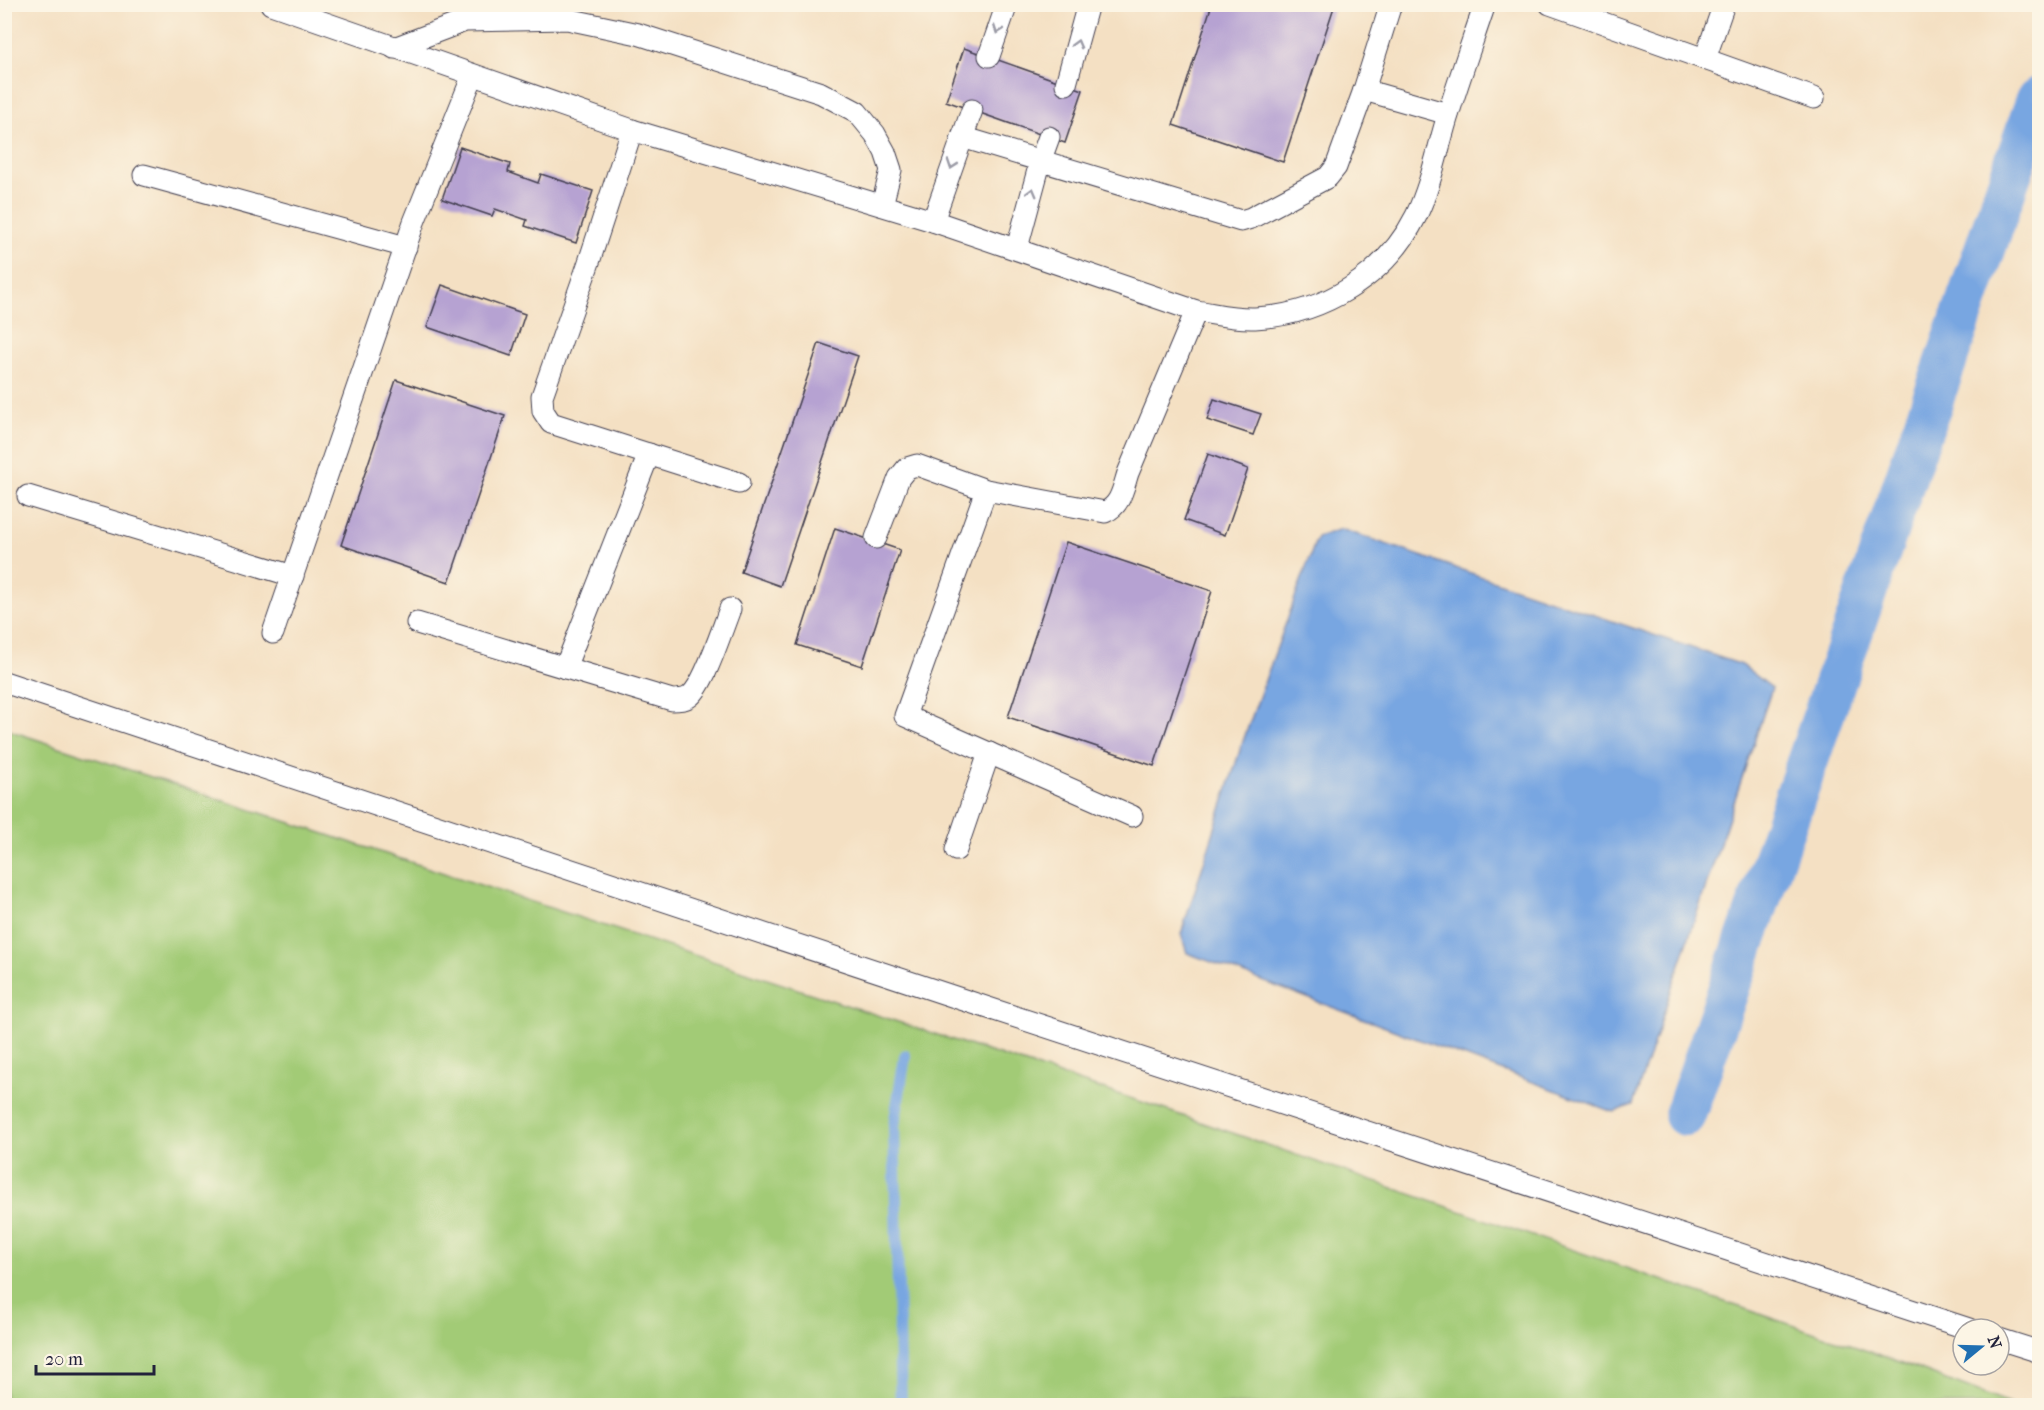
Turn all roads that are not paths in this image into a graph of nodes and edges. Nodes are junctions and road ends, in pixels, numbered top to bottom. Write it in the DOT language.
graph roads {
  1 [pos="271,4"];
  2 [pos="1007,4"];
  3 [pos="1088,4"];
  4 [pos="1391,4"];
  5 [pos="1485,4"];
  6 [pos="1550,4"];
  7 [pos="1724,4"];
  8 [pos="394,48"];
  9 [pos="989,56"];
  10 [pos="1705,59"];
  11 [pos="473,75"];
  12 [pos="1066,84"];
  13 [pos="1364,90"];
  14 [pos="1814,98"];
  15 [pos="972,110"];
  16 [pos="1448,114"];
  17 [pos="632,130"];
  18 [pos="962,137"];
  19 [pos="1049,137"];
  20 [pos="1041,159"];
  21 [pos="144,175"];
  22 [pos="882,205"];
  23 [pos="933,221"];
  24 [pos="406,247"];
  25 [pos="1017,248"];
  26 [pos="1197,310"];
  27 [pos="649,454"];
  28 [pos="739,483"];
  29 [pos="986,490"];
  30 [pos="28,496"];
  31 [pos="876,538"];
  32 [pos="293,576"];
  33 [pos="730,609"];
  34 [pos="417,623"];
  35 [pos="273,633"];
  36 [pos="565,668"];
  37 [pos="4,682"];
  38 [pos="989,753"];
  39 [pos="1132,816"];
  40 [pos="956,850"];
  41 [pos="1951,1323"];
  42 [pos="2011,1343"];
  43 [pos="2040,1352"];
  1 -- 8 [label="lane"];
  2 -- 9 [label="lane, one-way"];
  12 -- 3 [label="lane, one-way"];
  4 -- 13 [label="lane"];
  5 -- 16 [label="lane"];
  6 -- 10 [label="lane"];
  7 -- 10 [label="lane"];
  8 -- 11 [label="lane"];
  8 -- 22 [label="lane"];
  10 -- 14 [label="lane"];
  11 -- 17 [label="lane"];
  11 -- 24 [label="lane"];
  13 -- 16 [label="lane"];
  13 -- 20 [label="lane"];
  15 -- 18 [label="lane"];
  16 -- 26 [label="lane"];
  17 -- 22 [label="lane"];
  17 -- 27 [label="lane"];
  18 -- 20 [label="lane"];
  18 -- 23 [label="lane, one-way"];
  19 -- 20 [label="lane"];
  25 -- 20 [label="lane, one-way"];
  21 -- 24 [label="lane"];
  22 -- 23 [label="lane"];
  23 -- 25 [label="lane"];
  24 -- 32 [label="lane"];
  25 -- 26 [label="lane"];
  26 -- 29 [label="lane"];
  27 -- 28 [label="lane"];
  27 -- 36 [label="lane"];
  29 -- 31 [label="lane"];
  29 -- 38 [label="lane"];
  30 -- 32 [label="lane"];
  32 -- 35 [label="lane"];
  33 -- 36 [label="lane"];
  34 -- 36 [label="lane"];
  37 -- 41 [label="lane"];
  38 -- 39 [label="lane"];
  38 -- 40 [label="lane"];
  42 -- 43 [label="lane"];
}
